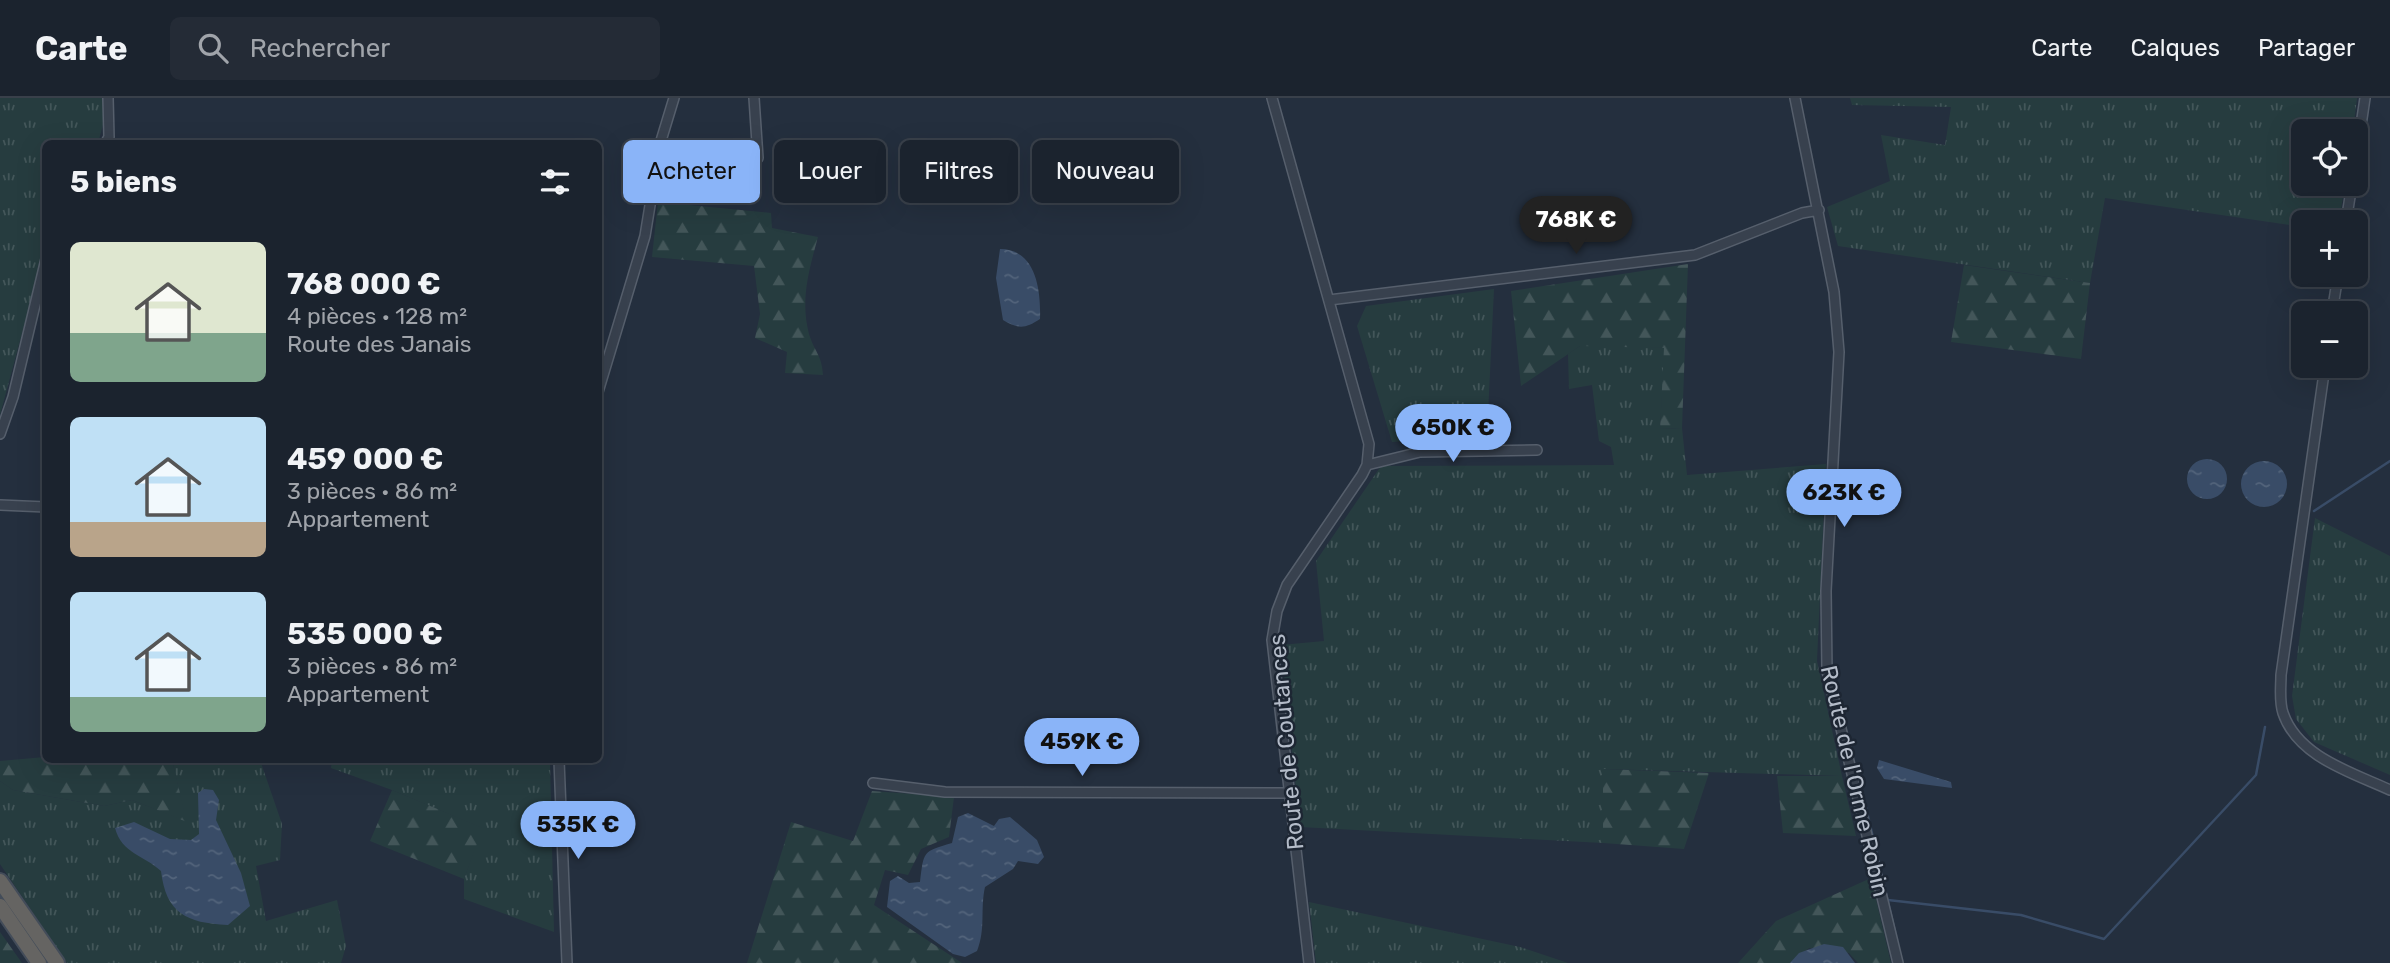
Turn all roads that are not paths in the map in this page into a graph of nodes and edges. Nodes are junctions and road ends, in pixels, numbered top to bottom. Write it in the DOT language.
graph roads {
  1 [pos="108,98"];
  2 [pos="674,98"];
  3 [pos="754,98"];
  4 [pos="1272,98"];
  5 [pos="1795,98"];
  6 [pos="2365,98"];
  7 [pos="2362,119"];
  8 [pos="107,140"];
  9 [pos="757,140"];
  10 [pos="1819,211"];
  11 [pos="42,276"];
  12 [pos="1329,300"];
  13 [pos="2323,378"];
  14 [pos="602,379"];
  15 [pos="0,434"];
  16 [pos="1537,450"];
  17 [pos="1367,465"];
  18 [pos="0,505"];
  19 [pos="42,507"];
  20 [pos="559,763"];
  21 [pos="873,783"];
  22 [pos="2390,790"];
  23 [pos="1289,793"];
  24 [pos="0,881"];
  25 [pos="0,906"];
  26 [pos="39,963"];
  27 [pos="57,963"];
  28 [pos="567,963"];
  29 [pos="1309,963"];
  30 [pos="1898,963"];
  1 -- 8 [label="street"];
  2 -- 14 [label="street"];
  3 -- 9 [label="street"];
  4 -- 12 [label="street"];
  5 -- 10 [label="street, Route de l'Orme Robin"];
  6 -- 7 [label="street"];
  10 -- 12 [label="street"];
  10 -- 30 [label="street, Route de l'Orme Robin"];
  11 -- 15 [label="street"];
  12 -- 17 [label="street"];
  13 -- 22 [label="street"];
  16 -- 17 [label="street"];
  17 -- 23 [label="street, Route de Coutances"];
  18 -- 19 [label="street"];
  20 -- 28 [label="street"];
  21 -- 23 [label="street"];
  23 -- 29 [label="street, Route de Coutances"];
  24 -- 27 [label="highway"];
  25 -- 26 [label="highway"];
}
